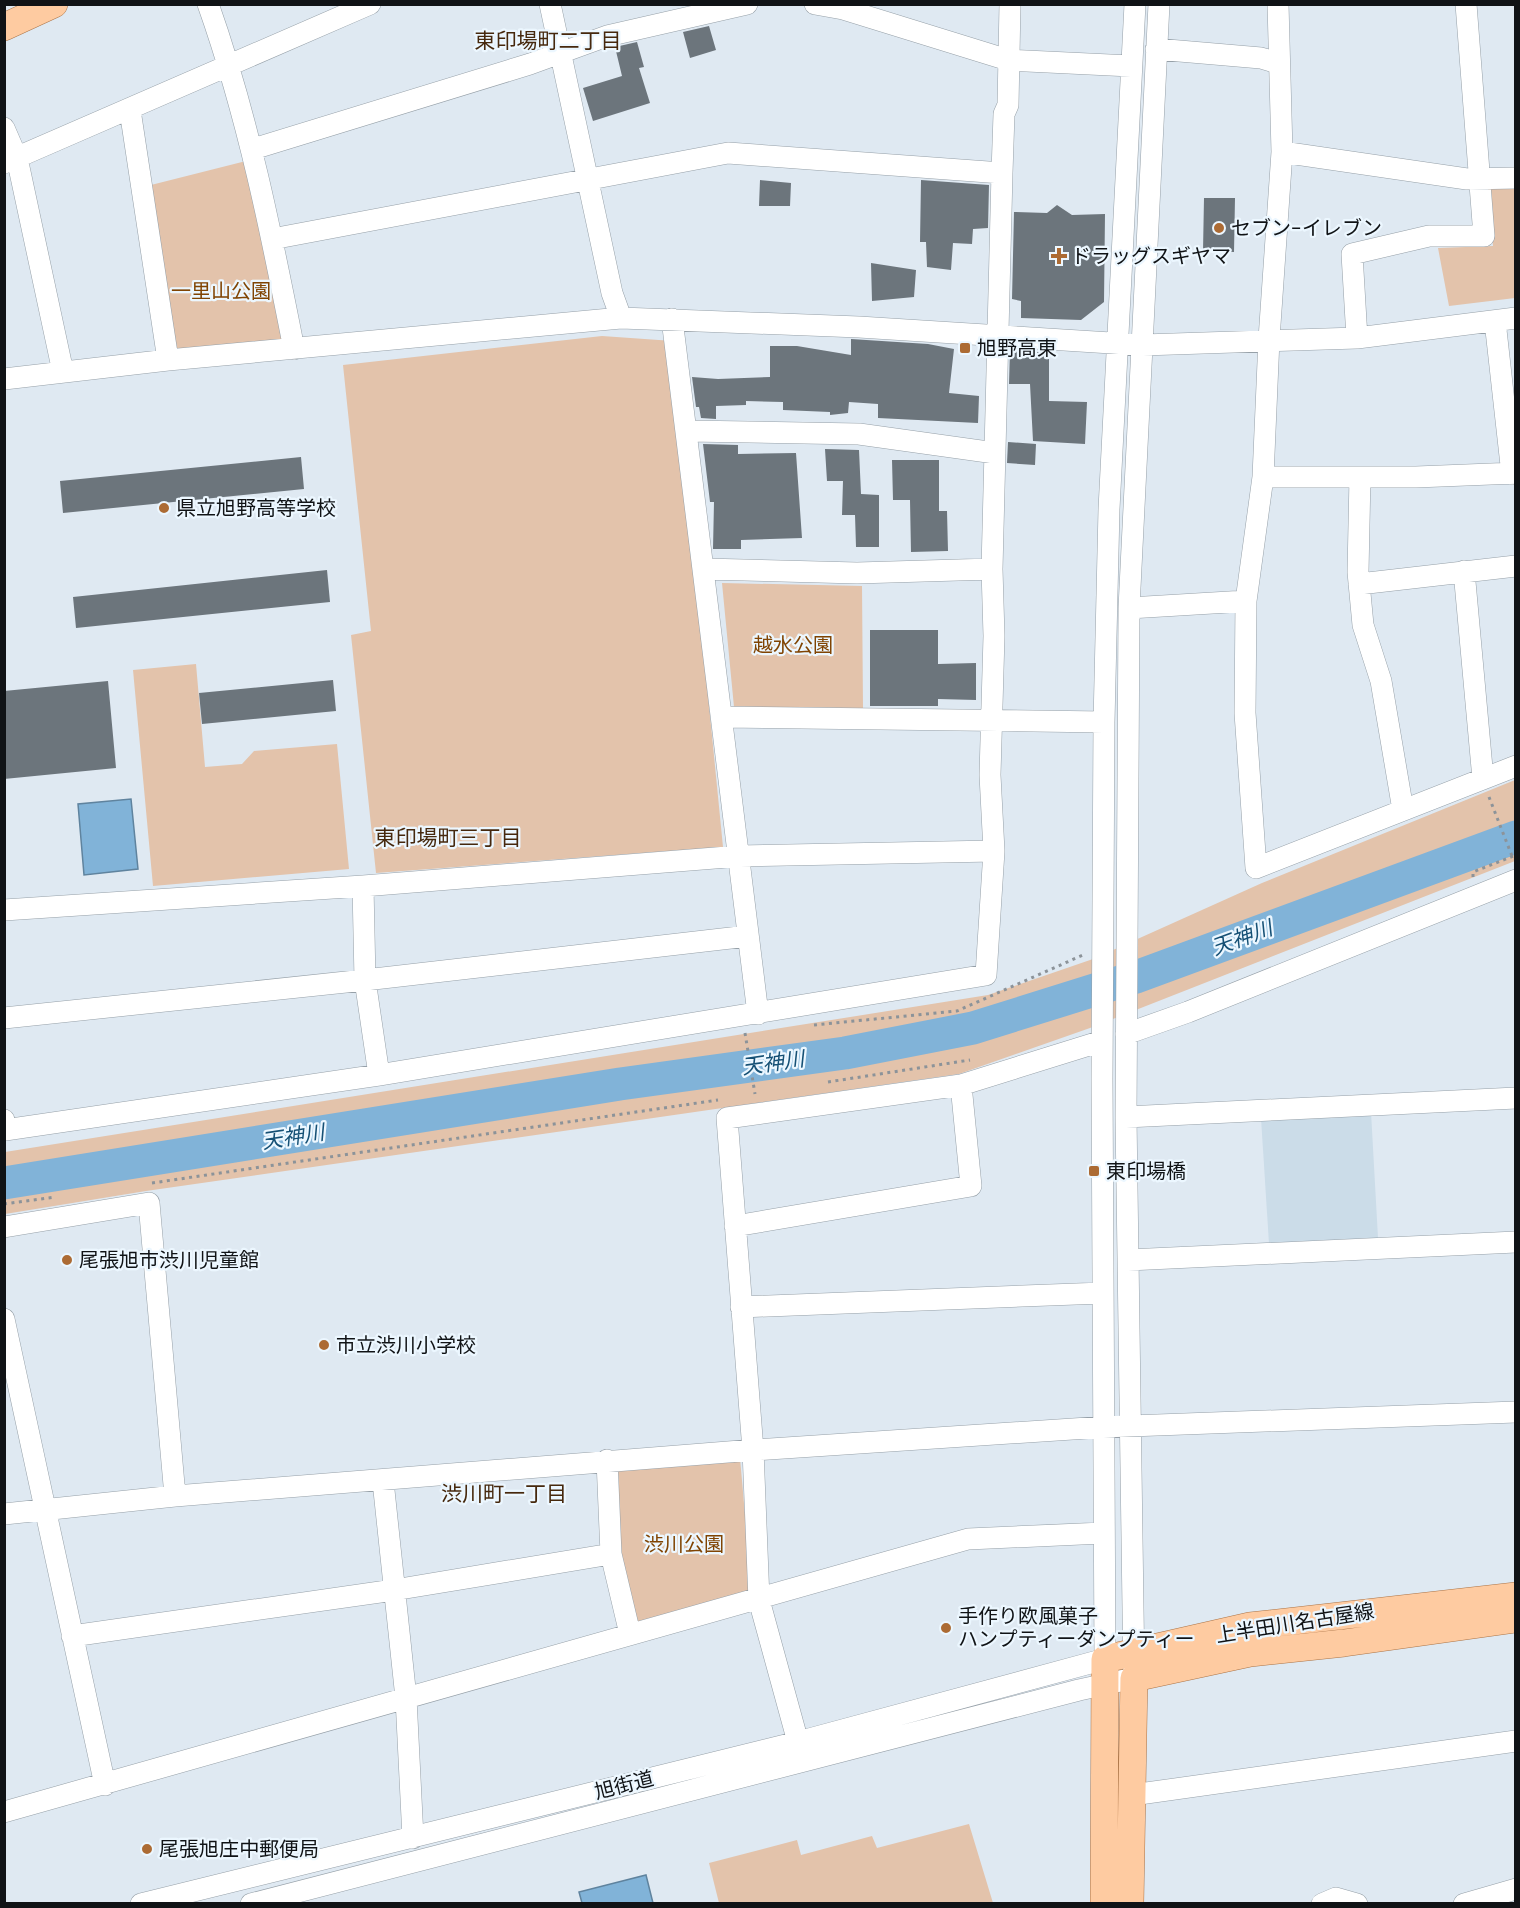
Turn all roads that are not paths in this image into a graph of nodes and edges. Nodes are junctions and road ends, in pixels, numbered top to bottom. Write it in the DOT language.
graph roads {
  1 [pos="54,4"];
  2 [pos="208,4"];
  3 [pos="370,4"];
  4 [pos="550,4"];
  5 [pos="747,4"];
  6 [pos="815,4"];
  7 [pos="1010,4"];
  8 [pos="1135,4"];
  9 [pos="1159,4"];
  10 [pos="1278,4"];
  11 [pos="1466,4"];
  12 [pos="4,27"];
  13 [pos="1156,49"];
  14 [pos="560,52"];
  15 [pos="1008,60"];
  16 [pos="1278,63"];
  17 [pos="230,65"];
  18 [pos="1131,66"];
  19 [pos="130,110"];
  20 [pos="4,128"];
  21 [pos="253,149"];
  22 [pos="1282,152"];
  23 [pos="11,160"];
  24 [pos="1002,173"];
  25 [pos="1515,178"];
  26 [pos="588,179"];
  27 [pos="1479,180"];
  28 [pos="272,239"];
  29 [pos="621,318"];
  30 [pos="672,319"];
  31 [pos="1505,319"];
  32 [pos="999,338"];
  33 [pos="1357,338"];
  34 [pos="1269,339"];
  35 [pos="1119,345"];
  36 [pos="1143,345"];
  37 [pos="294,349"];
  38 [pos="168,360"];
  39 [pos="63,372"];
  40 [pos="4,379"];
  41 [pos="688,431"];
  42 [pos="995,453"];
  43 [pos="1514,473"];
  44 [pos="1263,477"];
  45 [pos="1360,477"];
  46 [pos="1515,566"];
  47 [pos="704,569"];
  48 [pos="992,569"];
  49 [pos="1464,571"];
  50 [pos="1359,584"];
  51 [pos="1246,601"];
  52 [pos="1129,608"];
  53 [pos="723,717"];
  54 [pos="991,719"];
  55 [pos="1104,722"];
  56 [pos="1515,766"];
  57 [pos="1486,788"];
  58 [pos="1403,810"];
  59 [pos="994,851"];
  60 [pos="740,856"];
  61 [pos="1515,880"];
  62 [pos="363,886"];
  63 [pos="4,910"];
  64 [pos="748,936"];
  65 [pos="365,980"];
  66 [pos="758,1014"];
  67 [pos="4,1018"];
  68 [pos="1126,1034"];
  69 [pos="1102,1041"];
  70 [pos="379,1075"];
  71 [pos="961,1085"];
  72 [pos="1515,1098"];
  73 [pos="1126,1117"];
  74 [pos="4,1120"];
  75 [pos="735,1226"];
  76 [pos="4,1227"];
  77 [pos="1515,1242"];
  78 [pos="1128,1260"];
  79 [pos="1103,1293"];
  80 [pos="741,1306"];
  81 [pos="4,1319"];
  82 [pos="1515,1412"];
  83 [pos="1132,1426"];
  84 [pos="1103,1427"];
  85 [pos="753,1450"];
  86 [pos="607,1461"];
  87 [pos="383,1481"];
  88 [pos="175,1496"];
  89 [pos="44,1510"];
  90 [pos="4,1514"];
  91 [pos="1103,1533"];
  92 [pos="611,1554"];
  93 [pos="394,1590"];
  94 [pos="1515,1596"];
  95 [pos="759,1600"];
  96 [pos="1515,1619"];
  97 [pos="630,1634"];
  98 [pos="72,1636"];
  99 [pos="1133,1666"];
  100 [pos="1105,1672"];
  101 [pos="406,1698"];
  102 [pos="798,1742"];
  103 [pos="1515,1742"];
  104 [pos="105,1785"];
  105 [pos="1132,1795"];
  106 [pos="4,1812"];
  107 [pos="413,1838"];
  108 [pos="1515,1889"];
  109 [pos="141,1904"];
  110 [pos="251,1904"];
  111 [pos="1104,1904"];
  112 [pos="1130,1904"];
  113 [pos="1322,1904"];
  114 [pos="1357,1904"];
  115 [pos="1464,1904"];
  1 -- 12 [label="main road"];
  2 -- 17 [label="street"];
  3 -- 17 [label="street"];
  4 -- 14 [label="street"];
  5 -- 14 [label="street"];
  6 -- 15 [label="street"];
  7 -- 15 [label="street"];
  8 -- 18 [label="street"];
  9 -- 13 [label="street"];
  10 -- 16 [label="street"];
  11 -- 27 [label="street"];
  13 -- 16 [label="street"];
  13 -- 36 [label="street"];
  14 -- 21 [label="street"];
  14 -- 26 [label="street"];
  15 -- 18 [label="street"];
  15 -- 24 [label="street"];
  16 -- 22 [label="street"];
  17 -- 19 [label="street"];
  17 -- 21 [label="street"];
  18 -- 35 [label="street"];
  19 -- 23 [label="street"];
  19 -- 38 [label="street"];
  20 -- 23 [label="street"];
  21 -- 28 [label="street"];
  22 -- 27 [label="street"];
  22 -- 34 [label="street"];
  23 -- 39 [label="street"];
  24 -- 26 [label="street"];
  24 -- 32 [label="street"];
  25 -- 27 [label="street"];
  26 -- 28 [label="street"];
  26 -- 29 [label="street"];
  27 -- 33 [label="street"];
  28 -- 37 [label="street"];
  29 -- 30 [label="street"];
  29 -- 37 [label="street"];
  30 -- 32 [label="street"];
  30 -- 41 [label="street"];
  31 -- 33 [label="street"];
  31 -- 43 [label="street"];
  32 -- 35 [label="street"];
  32 -- 42 [label="street"];
  33 -- 34 [label="street"];
  34 -- 36 [label="street"];
  34 -- 44 [label="street"];
  35 -- 36 [label="street"];
  35 -- 55 [label="street"];
  36 -- 52 [label="street"];
  37 -- 38 [label="street"];
  38 -- 39 [label="street"];
  39 -- 40 [label="street"];
  41 -- 42 [label="street"];
  41 -- 47 [label="street"];
  42 -- 48 [label="street"];
  43 -- 45 [label="street"];
  44 -- 45 [label="street"];
  44 -- 51 [label="street"];
  45 -- 50 [label="street"];
  46 -- 49 [label="street"];
  47 -- 48 [label="street"];
  47 -- 53 [label="street"];
  48 -- 54 [label="street"];
  49 -- 50 [label="street"];
  49 -- 57 [label="street"];
  50 -- 58 [label="street"];
  51 -- 52 [label="street"];
  51 -- 58 [label="street"];
  52 -- 68 [label="street"];
  53 -- 54 [label="street"];
  53 -- 60 [label="street"];
  54 -- 55 [label="street"];
  54 -- 59 [label="street"];
  55 -- 69 [label="street"];
  56 -- 57 [label="street"];
  57 -- 58 [label="street"];
  59 -- 60 [label="street"];
  59 -- 66 [label="street"];
  60 -- 62 [label="street"];
  60 -- 64 [label="street"];
  61 -- 68 [label="street"];
  62 -- 63 [label="street"];
  62 -- 65 [label="street"];
  64 -- 65 [label="street"];
  64 -- 66 [label="street"];
  65 -- 67 [label="street"];
  65 -- 70 [label="street"];
  66 -- 70 [label="street"];
  68 -- 73 [label="street"];
  69 -- 71 [label="street"];
  69 -- 79 [label="street"];
  70 -- 74 [label="street"];
  71 -- 75 [label="street"];
  71 -- 75 [label="street"];
  72 -- 73 [label="street"];
  73 -- 78 [label="street"];
  75 -- 80 [label="street"];
  76 -- 88 [label="street"];
  77 -- 78 [label="street"];
  78 -- 83 [label="street"];
  79 -- 80 [label="street"];
  79 -- 84 [label="street"];
  80 -- 85 [label="street"];
  81 -- 89 [label="street"];
  82 -- 83 [label="street"];
  83 -- 84 [label="street"];
  83 -- 99 [label="street"];
  84 -- 85 [label="street"];
  84 -- 91 [label="street"];
  85 -- 86 [label="street"];
  85 -- 95 [label="street"];
  86 -- 87 [label="street"];
  86 -- 92 [label="street"];
  87 -- 88 [label="street"];
  87 -- 93 [label="street"];
  88 -- 89 [label="street"];
  89 -- 90 [label="street"];
  89 -- 98 [label="street"];
  91 -- 95 [label="street"];
  91 -- 100 [label="street"];
  92 -- 93 [label="street"];
  92 -- 97 [label="street"];
  93 -- 98 [label="street"];
  93 -- 101 [label="street"];
  94 -- 99 [label="main road, 上半田川名古屋線"];
  95 -- 97 [label="street"];
  95 -- 102 [label="street"];
  96 -- 99 [label="main road, 上半田川名古屋線"];
  97 -- 101 [label="street"];
  98 -- 104 [label="street"];
  99 -- 100 [label="main road, 上半田川名古屋線"];
  99 -- 105 [label="main road"];
  100 -- 102 [label="street, 旭街道"];
  100 -- 110 [label="street, 旭街道"];
  100 -- 111 [label="main road"];
  101 -- 104 [label="street"];
  101 -- 107 [label="street"];
  102 -- 107 [label="street, 旭街道"];
  103 -- 105 [label="street"];
  104 -- 106 [label="street"];
  105 -- 112 [label="main road"];
  107 -- 109 [label="street, 旭街道"];
  108 -- 115 [label="street"];
  113 -- 114 [label="street"];
}
